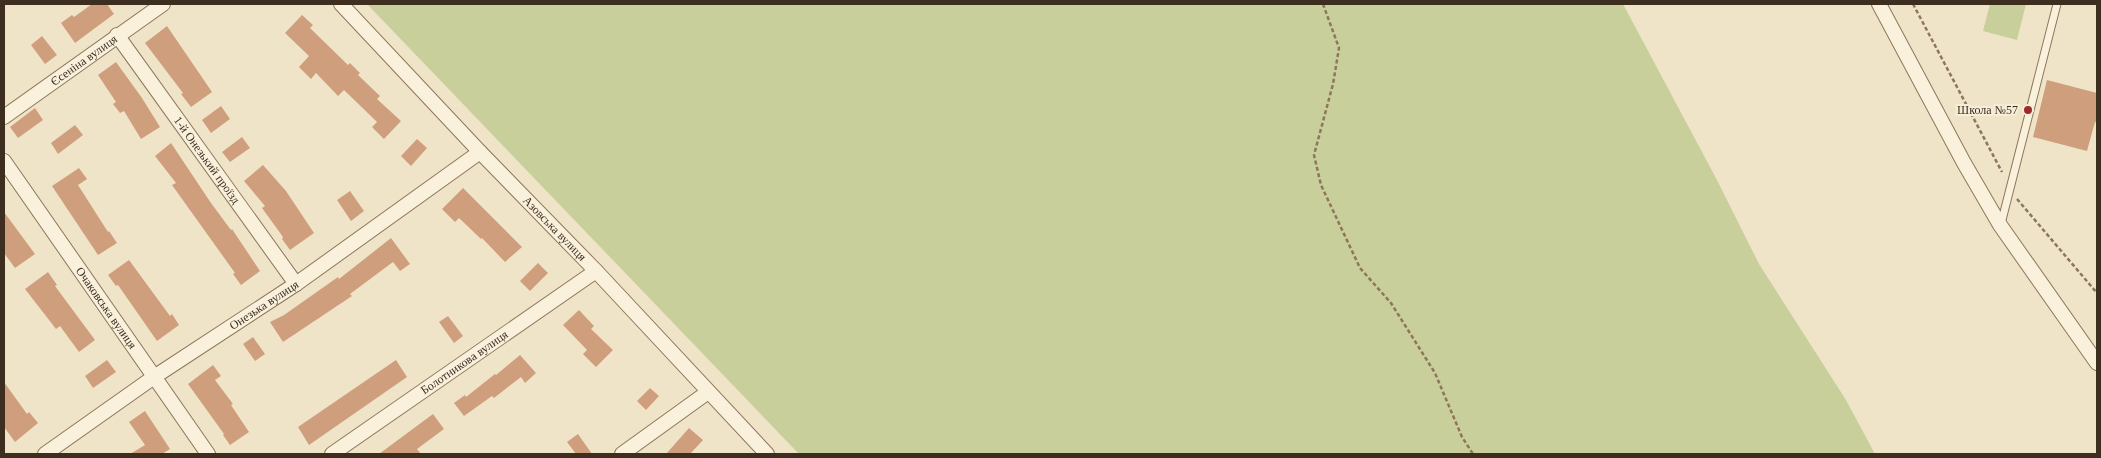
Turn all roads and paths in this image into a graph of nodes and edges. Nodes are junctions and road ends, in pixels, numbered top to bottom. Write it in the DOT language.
graph roads {
  1 [pos="163,4"];
  2 [pos="341,4"];
  3 [pos="1324,4"];
  4 [pos="1879,4"];
  5 [pos="1913,4"];
  6 [pos="2057,4"];
  7 [pos="118,35"];
  8 [pos="4,117"];
  9 [pos="480,152"];
  10 [pos="4,161"];
  11 [pos="2011,188"];
  12 [pos="2000,225"];
  13 [pos="596,271"];
  14 [pos="296,284"];
  15 [pos="2097,293"];
  16 [pos="2097,363"];
  17 [pos="154,377"];
  18 [pos="708,392"];
  19 [pos="46,454"];
  20 [pos="208,454"];
  21 [pos="332,454"];
  22 [pos="622,454"];
  23 [pos="767,454"];
  24 [pos="1473,454"];
  1 -- 7 [label="street, Єсеніна вулиця"];
  2 -- 9 [label="street, Азовська вулиця"];
  3 -- 24 [label="path"];
  4 -- 12 [label="street"];
  5 -- 11 [label="path"];
  6 -- 11 [label="lane"];
  7 -- 8 [label="street, Єсеніна вулиця"];
  7 -- 14 [label="street, 1-й Онезький проїзд"];
  9 -- 13 [label="street, Азовська вулиця"];
  9 -- 14 [label="street, Онезька вулиця"];
  10 -- 17 [label="street, Очаковська вулиця"];
  11 -- 12 [label="lane"];
  11 -- 15 [label="path"];
  12 -- 16 [label="street"];
  13 -- 18 [label="street, Азовська вулиця"];
  13 -- 21 [label="street, Болотникова вулиця"];
  14 -- 17 [label="street, Онезька вулиця"];
  17 -- 19 [label="street, Онезька вулиця"];
  17 -- 20 [label="street, Очаковська вулиця"];
  18 -- 22 [label="street"];
  18 -- 23 [label="street, Азовська вулиця"];
}
